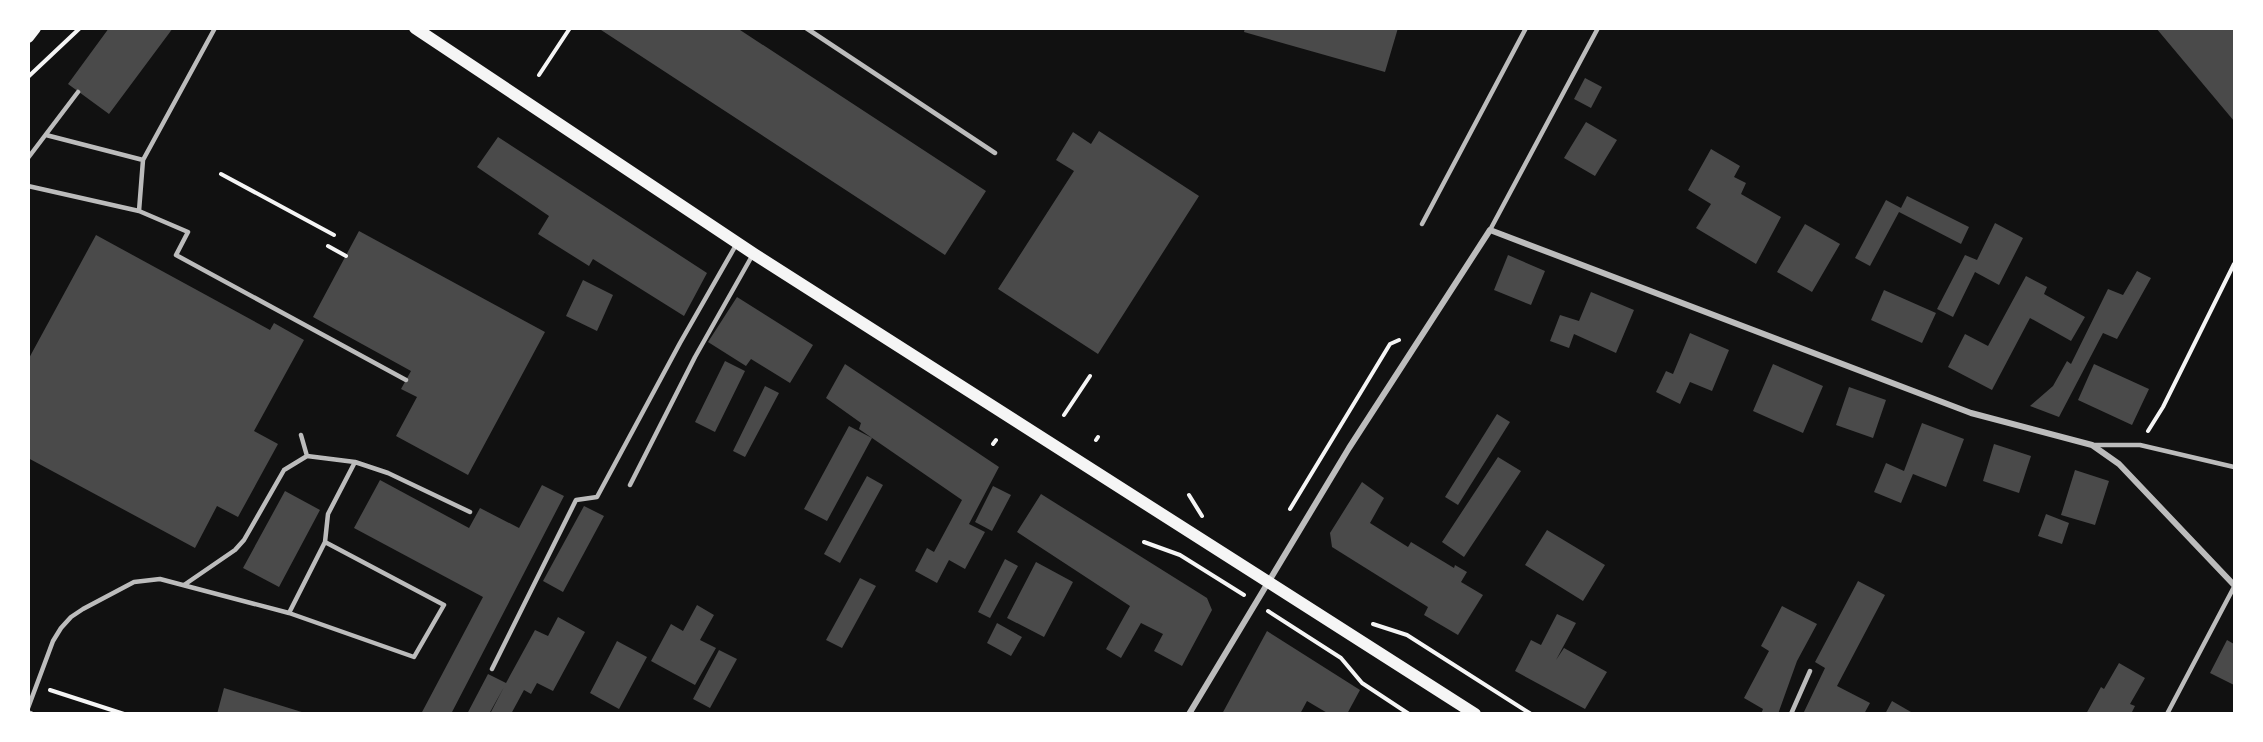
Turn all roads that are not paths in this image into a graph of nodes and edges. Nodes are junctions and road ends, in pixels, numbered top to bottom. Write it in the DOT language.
graph roads {
  1 [pos="36,28"];
  2 [pos="215,28"];
  3 [pos="415,28"];
  4 [pos="806,28"];
  5 [pos="1526,28"];
  6 [pos="1598,28"];
  7 [pos="28,37"];
  8 [pos="78,92"];
  9 [pos="46,135"];
  10 [pos="996,153"];
  11 [pos="28,158"];
  12 [pos="143,160"];
  13 [pos="28,186"];
  14 [pos="140,211"];
  15 [pos="1422,224"];
  16 [pos="1490,230"];
  17 [pos="738,243"];
  18 [pos="754,254"];
  19 [pos="406,380"];
  20 [pos="301,435"];
  21 [pos="2092,445"];
  22 [pos="307,456"];
  23 [pos="355,462"];
  24 [pos="2235,467"];
  25 [pos="630,485"];
  26 [pos="470,513"];
  27 [pos="325,542"];
  28 [pos="1268,583"];
  29 [pos="184,585"];
  30 [pos="2235,586"];
  31 [pos="289,613"];
  32 [pos="492,669"];
  33 [pos="1810,672"];
  34 [pos="28,708"];
  35 [pos="1189,714"];
  36 [pos="1475,714"];
  37 [pos="1791,714"];
  38 [pos="2167,714"];
  1 -- 7 [label="main road"];
  2 -- 12 [label="lane"];
  3 -- 17 [label="main road"];
  4 -- 10 [label="lane"];
  5 -- 15 [label="lane"];
  6 -- 16 [label="lane"];
  8 -- 9 [label="lane"];
  9 -- 11 [label="lane"];
  9 -- 12 [label="lane"];
  12 -- 14 [label="lane"];
  13 -- 14 [label="lane"];
  14 -- 19 [label="lane"];
  16 -- 21 [label="street"];
  16 -- 28 [label="street"];
  17 -- 18 [label="main road"];
  17 -- 32 [label="lane"];
  18 -- 25 [label="lane"];
  18 -- 28 [label="main road"];
  20 -- 22 [label="lane"];
  21 -- 24 [label="lane"];
  21 -- 30 [label="street"];
  22 -- 23 [label="lane"];
  22 -- 29 [label="lane"];
  23 -- 26 [label="lane"];
  23 -- 27 [label="lane"];
  27 -- 31 [label="lane"];
  27 -- 31 [label="lane"];
  28 -- 35 [label="street"];
  28 -- 36 [label="main road"];
  29 -- 31 [label="lane"];
  29 -- 34 [label="lane"];
  30 -- 38 [label="lane"];
  33 -- 37 [label="lane"];
}
